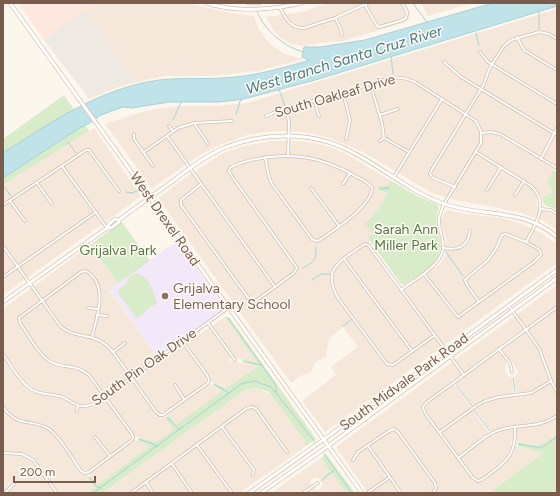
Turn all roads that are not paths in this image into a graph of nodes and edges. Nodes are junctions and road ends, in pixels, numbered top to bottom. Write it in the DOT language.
graph roads {
  1 [pos="10,3"];
  2 [pos="206,3"];
  3 [pos="249,3"];
  4 [pos="258,3"];
  5 [pos="302,3"];
  6 [pos="368,3"];
  7 [pos="402,3"];
  8 [pos="365,5"];
  9 [pos="280,8"];
  10 [pos="336,18"];
  11 [pos="342,35"];
  12 [pos="517,37"];
  13 [pos="557,39"];
  14 [pos="480,52"];
  15 [pos="444,62"];
  16 [pos="492,64"];
  17 [pos="557,70"];
  18 [pos="370,84"];
  19 [pos="481,89"];
  20 [pos="343,92"];
  21 [pos="442,99"];
  22 [pos="314,100"];
  23 [pos="557,104"];
  24 [pos="286,109"];
  25 [pos="398,109"];
  26 [pos="466,113"];
  27 [pos="380,115"];
  28 [pos="266,116"];
  29 [pos="319,116"];
  30 [pos="232,121"];
  31 [pos="194,123"];
  32 [pos="170,126"];
  33 [pos="557,128"];
  34 [pos="173,131"];
  35 [pos="482,133"];
  36 [pos="134,134"];
  37 [pos="556,135"];
  38 [pos="167,136"];
  39 [pos="290,136"];
  40 [pos="384,138"];
  41 [pos="346,139"];
  42 [pos="380,141"];
  43 [pos="208,144"];
  44 [pos="144,152"];
  45 [pos="409,152"];
  46 [pos="476,152"];
  47 [pos="288,155"];
  48 [pos="265,157"];
  49 [pos="541,159"];
  50 [pos="62,166"];
  51 [pos="153,166"];
  52 [pos="501,167"];
  53 [pos="190,168"];
  54 [pos="557,168"];
  55 [pos="350,173"];
  56 [pos="394,177"];
  57 [pos="524,181"];
  58 [pos="37,183"];
  59 [pos="201,184"];
  60 [pos="344,184"];
  61 [pos="455,187"];
  62 [pos="311,188"];
  63 [pos="487,190"];
  64 [pos="119,192"];
  65 [pos="515,195"];
  66 [pos="150,198"];
  67 [pos="10,201"];
  68 [pos="52,204"];
  69 [pos="444,204"];
  70 [pos="3,205"];
  71 [pos="541,209"];
  72 [pos="96,212"];
  73 [pos="557,214"];
  74 [pos="25,221"];
  75 [pos="535,224"];
  76 [pos="339,226"];
  77 [pos="108,228"];
  78 [pos="470,231"];
  79 [pos="557,237"];
  80 [pos="526,242"];
  81 [pos="3,246"];
  82 [pos="444,248"];
  83 [pos="541,253"];
  84 [pos="545,253"];
  85 [pos="344,258"];
  86 [pos="18,267"];
  87 [pos="557,270"];
  88 [pos="424,273"];
  89 [pos="3,277"];
  90 [pos="557,278"];
  91 [pos="30,283"];
  92 [pos="275,287"];
  93 [pos="401,290"];
  94 [pos="42,300"];
  95 [pos="3,302"];
  96 [pos="480,302"];
  97 [pos="509,306"];
  98 [pos="557,307"];
  99 [pos="88,308"];
  100 [pos="228,308"];
  101 [pos="98,309"];
  102 [pos="554,309"];
  103 [pos="513,311"];
  104 [pos="557,313"];
  105 [pos="97,315"];
  106 [pos="107,316"];
  107 [pos="208,323"];
  108 [pos="526,329"];
  109 [pos="435,335"];
  110 [pos="92,337"];
  111 [pos="182,341"];
  112 [pos="125,343"];
  113 [pos="499,349"];
  114 [pos="412,351"];
  115 [pos="447,351"];
  116 [pos="113,352"];
  117 [pos="3,354"];
  118 [pos="451,356"];
  119 [pos="235,360"];
  120 [pos="512,372"];
  121 [pos="464,375"];
  122 [pos="131,378"];
  123 [pos="551,381"];
  124 [pos="175,386"];
  125 [pos="557,392"];
  126 [pos="105,397"];
  127 [pos="184,398"];
  128 [pos="78,406"];
  129 [pos="3,407"];
  130 [pos="77,411"];
  131 [pos="557,416"];
  132 [pos="394,426"];
  133 [pos="222,427"];
  134 [pos="515,427"];
  135 [pos="394,429"];
  136 [pos="440,432"];
  137 [pos="95,437"];
  138 [pos="324,440"];
  139 [pos="197,445"];
  140 [pos="328,446"];
  141 [pos="368,446"];
  142 [pos="287,452"];
  143 [pos="3,453"];
  144 [pos="110,456"];
  145 [pos="458,458"];
  146 [pos="353,460"];
  147 [pos="172,464"];
  148 [pos="253,475"];
  149 [pos="390,477"];
  150 [pos="146,482"];
  151 [pos="318,483"];
  152 [pos="14,484"];
  153 [pos="3,489"];
  154 [pos="7,493"];
  155 [pos="57,493"];
  156 [pos="131,493"];
  157 [pos="153,493"];
  158 [pos="192,493"];
  159 [pos="232,493"];
  160 [pos="249,493"];
  161 [pos="261,493"];
  162 [pos="303,493"];
  163 [pos="362,493"];
  164 [pos="367,493"];
  165 [pos="401,493"];
  166 [pos="433,493"];
  1 -- 66 [label="street, West Drexel Road"];
  2 -- 9 [label="street"];
  3 -- 4 [label="street"];
  5 -- 9 [label="street"];
  6 -- 8 [label="street"];
  7 -- 8 [label="street"];
  8 -- 10 [label="street"];
  9 -- 10 [label="street"];
  10 -- 11 [label="street"];
  12 -- 13 [label="street"];
  12 -- 16 [label="street"];
  12 -- 17 [label="street"];
  14 -- 16 [label="street"];
  15 -- 19 [label="street"];
  16 -- 19 [label="street"];
  16 -- 23 [label="street"];
  18 -- 20 [label="street, South Oakleaf Drive"];
  18 -- 21 [label="street, South Oakleaf Drive"];
  18 -- 27 [label="street"];
  19 -- 26 [label="street"];
  19 -- 37 [label="street"];
  20 -- 22 [label="street, South Oakleaf Drive"];
  20 -- 41 [label="street"];
  21 -- 26 [label="street, South Oakleaf Drive"];
  21 -- 45 [label="street"];
  22 -- 24 [label="street, South Oakleaf Drive"];
  22 -- 29 [label="street"];
  24 -- 28 [label="street, South Oakleaf Drive"];
  24 -- 39 [label="street"];
  25 -- 27 [label="street"];
  26 -- 35 [label="street, South Oakleaf Drive"];
  26 -- 61 [label="street"];
  27 -- 40 [label="street"];
  30 -- 31 [label="street"];
  31 -- 34 [label="street"];
  31 -- 43 [label="street"];
  32 -- 34 [label="street"];
  33 -- 37 [label="street"];
  34 -- 38 [label="street"];
  35 -- 46 [label="street"];
  35 -- 49 [label="street"];
  36 -- 44 [label="street"];
  37 -- 49 [label="street"];
  38 -- 44 [label="street"];
  38 -- 53 [label="street"];
  39 -- 47 [label="street"];
  39 -- 53 [label="street"];
  39 -- 56 [label="street"];
  40 -- 42 [label="street"];
  40 -- 45 [label="street"];
  44 -- 51 [label="street"];
  45 -- 56 [label="street"];
  46 -- 52 [label="street"];
  46 -- 61 [label="street"];
  47 -- 48 [label="street"];
  47 -- 55 [label="street"];
  48 -- 76 [label="street"];
  48 -- 92 [label="street"];
  49 -- 54 [label="street"];
  50 -- 58 [label="street"];
  50 -- 64 [label="street"];
  50 -- 72 [label="street"];
  52 -- 57 [label="street"];
  52 -- 63 [label="street"];
  53 -- 59 [label="street"];
  53 -- 66 [label="street"];
  55 -- 60 [label="street"];
  55 -- 76 [label="street"];
  56 -- 69 [label="street"];
  57 -- 65 [label="street"];
  57 -- 71 [label="street"];
  58 -- 67 [label="street"];
  58 -- 68 [label="street"];
  59 -- 92 [label="street"];
  59 -- 92 [label="street"];
  61 -- 69 [label="street"];
  62 -- 76 [label="street"];
  66 -- 77 [label="street"];
  66 -- 100 [label="street, West Drexel Road"];
  67 -- 70 [label="street"];
  67 -- 74 [label="street"];
  69 -- 75 [label="street"];
  69 -- 82 [label="street"];
  71 -- 73 [label="street"];
  71 -- 75 [label="street"];
  72 -- 77 [label="street"];
  72 -- 86 [label="street"];
  75 -- 79 [label="street"];
  75 -- 80 [label="street"];
  77 -- 91 [label="street"];
  78 -- 82 [label="street"];
  80 -- 83 [label="street"];
  80 -- 96 [label="street"];
  81 -- 86 [label="street"];
  82 -- 88 [label="street"];
  83 -- 84 [label="street"];
  83 -- 96 [label="street"];
  85 -- 93 [label="street"];
  85 -- 114 [label="street"];
  85 -- 114 [label="street"];
  86 -- 89 [label="street"];
  86 -- 91 [label="street"];
  87 -- 97 [label="street, South Midvale Park Road"];
  88 -- 93 [label="street"];
  88 -- 96 [label="street"];
  90 -- 103 [label="street, South Midvale Park Road"];
  91 -- 94 [label="street"];
  91 -- 95 [label="street"];
  93 -- 109 [label="street"];
  94 -- 101 [label="street"];
  94 -- 110 [label="street"];
  94 -- 126 [label="street"];
  97 -- 103 [label="street"];
  97 -- 115 [label="street, South Midvale Park Road"];
  98 -- 102 [label="street"];
  99 -- 101 [label="street"];
  100 -- 107 [label="street, South Pin Oak Drive"];
  100 -- 138 [label="street, West Drexel Road"];
  101 -- 105 [label="street"];
  102 -- 104 [label="street"];
  102 -- 108 [label="street"];
  103 -- 108 [label="street"];
  103 -- 118 [label="street, South Midvale Park Road"];
  105 -- 106 [label="street"];
  105 -- 110 [label="street"];
  107 -- 111 [label="street, South Pin Oak Drive"];
  107 -- 119 [label="street"];
  108 -- 113 [label="street"];
  108 -- 123 [label="street"];
  109 -- 114 [label="street"];
  109 -- 115 [label="street"];
  110 -- 116 [label="street"];
  111 -- 122 [label="street, South Pin Oak Drive"];
  111 -- 127 [label="street"];
  112 -- 116 [label="street"];
  113 -- 120 [label="street"];
  113 -- 121 [label="street"];
  115 -- 118 [label="street"];
  115 -- 138 [label="street, South Midvale Park Road"];
  116 -- 122 [label="street"];
  117 -- 128 [label="street, South Pin Oak Drive"];
  118 -- 121 [label="street"];
  118 -- 140 [label="street, South Midvale Park Road"];
  121 -- 136 [label="street"];
  122 -- 126 [label="street, South Pin Oak Drive"];
  122 -- 127 [label="street"];
  123 -- 125 [label="street"];
  123 -- 136 [label="street"];
  124 -- 127 [label="street"];
  126 -- 128 [label="street, South Pin Oak Drive"];
  126 -- 144 [label="street"];
  128 -- 130 [label="street"];
  129 -- 144 [label="street"];
  131 -- 134 [label="street"];
  132 -- 135 [label="street"];
  133 -- 139 [label="street"];
  133 -- 142 [label="street"];
  133 -- 148 [label="street"];
  134 -- 145 [label="street"];
  134 -- 145 [label="street"];
  135 -- 141 [label="street"];
  135 -- 166 [label="street"];
  136 -- 145 [label="street"];
  137 -- 144 [label="street"];
  138 -- 140 [label="street, West Drexel Road"];
  138 -- 160 [label="street, South Midvale Park Road"];
  139 -- 147 [label="street"];
  139 -- 159 [label="street"];
  140 -- 161 [label="street, South Midvale Park Road"];
  140 -- 163 [label="street, West Drexel Road"];
  141 -- 146 [label="street"];
  141 -- 149 [label="street"];
  143 -- 155 [label="street"];
  147 -- 150 [label="street"];
  147 -- 158 [label="street"];
  149 -- 164 [label="street"];
  149 -- 165 [label="street"];
  150 -- 156 [label="street"];
  150 -- 157 [label="street"];
  151 -- 162 [label="street"];
  152 -- 154 [label="street"];
  153 -- 154 [label="street"];
}
